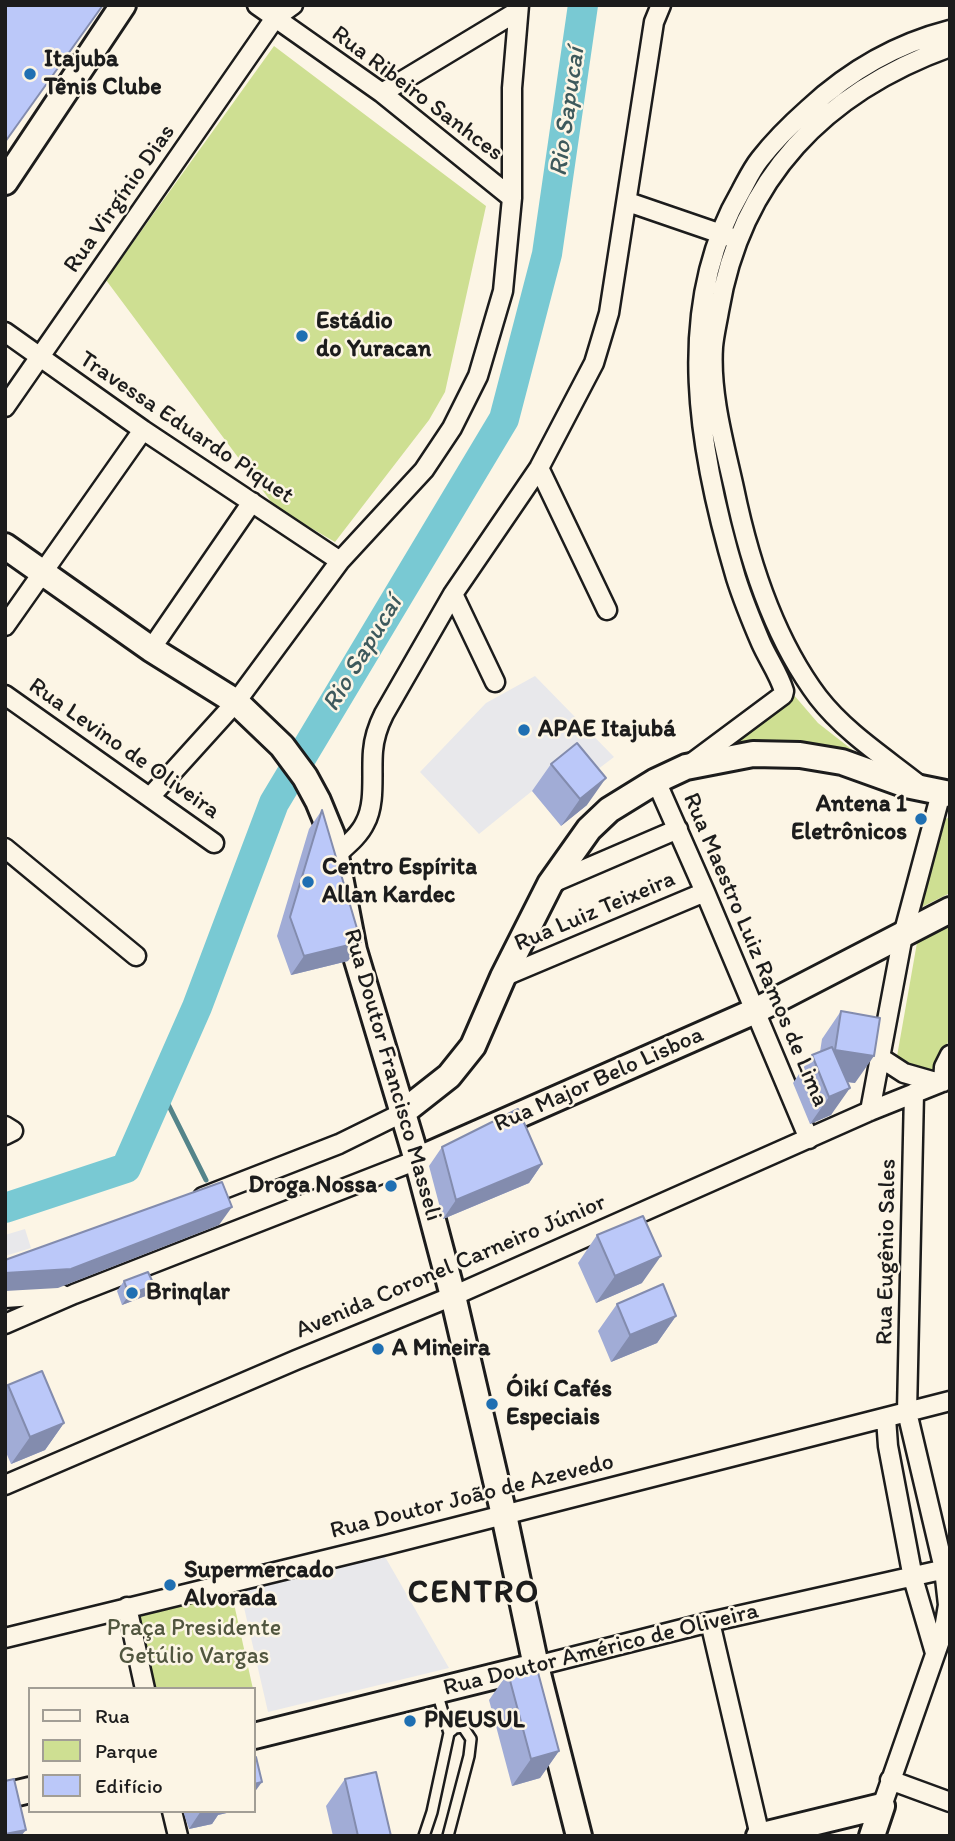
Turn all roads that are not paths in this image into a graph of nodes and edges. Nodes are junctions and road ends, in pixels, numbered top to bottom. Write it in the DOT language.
graph roads {
  1 [pos="123,5"];
  2 [pos="257,5"];
  3 [pos="293,5"];
  4 [pos="661,5"];
  5 [pos="519,8"];
  6 [pos="275,18"];
  7 [pos="950,30"];
  8 [pos="950,47"];
  9 [pos="382,93"];
  10 [pos="6,180"];
  11 [pos="512,198"];
  12 [pos="628,202"];
  13 [pos="719,234"];
  14 [pos="738,239"];
  15 [pos="5,332"];
  16 [pos="40,357"];
  17 [pos="5,407"];
  18 [pos="143,430"];
  19 [pos="539,468"];
  20 [pos="252,502"];
  21 [pos="5,546"];
  22 [pos="341,561"];
  23 [pos="43,573"];
  24 [pos="453,594"];
  25 [pos="607,610"];
  26 [pos="5,625"];
  27 [pos="151,649"];
  28 [pos="495,682"];
  29 [pos="5,695"];
  30 [pos="245,710"];
  31 [pos="686,767"];
  32 [pos="656,781"];
  33 [pos="939,792"];
  34 [pos="150,797"];
  35 [pos="678,829"];
  36 [pos="214,843"];
  37 [pos="334,846"];
  38 [pos="5,848"];
  39 [pos="550,884"];
  40 [pos="705,892"];
  41 [pos="950,910"];
  42 [pos="903,935"];
  43 [pos="136,956"];
  44 [pos="503,977"];
  45 [pos="755,1011"];
  46 [pos="950,1055"];
  47 [pos="881,1058"];
  48 [pos="944,1081"];
  49 [pos="914,1093"];
  50 [pos="870,1111"];
  51 [pos="402,1113"];
  52 [pos="809,1139"];
  53 [pos="417,1160"];
  54 [pos="181,1205"];
  55 [pos="74,1294"];
  56 [pos="453,1296"];
  57 [pos="5,1298"];
  58 [pos="5,1324"];
  59 [pos="950,1401"];
  60 [pos="907,1412"];
  61 [pos="886,1418"];
  62 [pos="5,1485"];
  63 [pos="504,1515"];
  64 [pos="947,1568"];
  65 [pos="913,1578"];
  66 [pos="127,1607"];
  67 [pos="710,1622"];
  68 [pos="5,1638"];
  69 [pos="935,1653"];
  70 [pos="536,1666"];
  71 [pos="145,1687"];
  72 [pos="436,1690"];
  73 [pos="449,1732"];
  74 [pos="256,1735"];
  75 [pos="890,1780"];
  76 [pos="28,1790"];
  77 [pos="5,1796"];
  78 [pos="950,1802"];
  79 [pos="882,1806"];
  80 [pos="172,1813"];
  81 [pos="177,1836"];
  82 [pos="424,1836"];
  83 [pos="448,1836"];
  84 [pos="579,1836"];
  85 [pos="760,1836"];
  86 [pos="872,1836"];
  1 -- 10 [label="main road"];
  2 -- 6 [label="street, Rua Ribeiro Sanhces"];
  3 -- 6 [label="street, Rua Virgínio Dias"];
  4 -- 12 [label="street"];
  5 -- 9 [label="street"];
  5 -- 11 [label="street"];
  6 -- 9 [label="street, Rua Ribeiro Sanhces"];
  6 -- 16 [label="street, Rua Virgínio Dias"];
  7 -- 13 [label="street"];
  8 -- 14 [label="street"];
  9 -- 11 [label="street, Rua Ribeiro Sanhces"];
  11 -- 22 [label="street"];
  12 -- 13 [label="street"];
  12 -- 19 [label="street"];
  13 -- 14 [label="street"];
  13 -- 31 [label="street"];
  14 -- 33 [label="street"];
  15 -- 16 [label="street, Travessa Eduardo Piquet"];
  16 -- 17 [label="street, Rua Virgínio Dias"];
  16 -- 18 [label="street, Travessa Eduardo Piquet"];
  18 -- 20 [label="street, Travessa Eduardo Piquet"];
  18 -- 23 [label="street"];
  19 -- 24 [label="street"];
  19 -- 25 [label="street"];
  20 -- 22 [label="street, Travessa Eduardo Piquet"];
  20 -- 27 [label="street"];
  21 -- 23 [label="main road, Rua Doutor Francisco Masseli"];
  22 -- 30 [label="street"];
  23 -- 26 [label="street"];
  23 -- 27 [label="main road, Rua Doutor Francisco Masseli"];
  24 -- 28 [label="street"];
  24 -- 37 [label="street"];
  27 -- 30 [label="main road, Rua Doutor Francisco Masseli"];
  29 -- 34 [label="street, Rua Levino de Oliveira"];
  30 -- 34 [label="street"];
  30 -- 37 [label="main road, Rua Doutor Francisco Masseli"];
  31 -- 32 [label="main road"];
  31 -- 33 [label="main road"];
  32 -- 35 [label="street, Rua Maestro Luiz Ramos de Lima"];
  32 -- 39 [label="main road"];
  33 -- 42 [label="street"];
  34 -- 36 [label="street, Rua Levino de Oliveira"];
  35 -- 39 [label="street"];
  35 -- 40 [label="street, Rua Maestro Luiz Ramos de Lima"];
  37 -- 51 [label="main road, Rua Doutor Francisco Masseli"];
  38 -- 43 [label="street"];
  39 -- 44 [label="main road"];
  40 -- 44 [label="street, Rua Luiz Teixeira"];
  40 -- 45 [label="street, Rua Maestro Luiz Ramos de Lima"];
  41 -- 42 [label="main road, Rua Major Belo Lisboa"];
  42 -- 45 [label="main road, Rua Major Belo Lisboa"];
  42 -- 47 [label="street"];
  44 -- 51 [label="main road"];
  45 -- 52 [label="street, Rua Maestro Luiz Ramos de Lima"];
  45 -- 53 [label="main road, Rua Major Belo Lisboa"];
  46 -- 48 [label="street"];
  47 -- 48 [label="street"];
  47 -- 50 [label="street"];
  48 -- 49 [label="street, Avenida Coronel Carneiro Júnior"];
  49 -- 50 [label="street, Avenida Coronel Carneiro Júnior"];
  49 -- 60 [label="street, Rua Eugênio Sales"];
  50 -- 52 [label="street, Avenida Coronel Carneiro Júnior"];
  51 -- 53 [label="main road, Rua Doutor Francisco Masseli"];
  51 -- 54 [label="street"];
  52 -- 56 [label="street, Avenida Coronel Carneiro Júnior"];
  53 -- 55 [label="street, Rua Major Belo Lisboa"];
  53 -- 56 [label="main road, Rua Doutor Francisco Masseli"];
  55 -- 57 [label="street"];
  55 -- 58 [label="street, Rua Major Belo Lisboa"];
  56 -- 62 [label="street, Avenida Coronel Carneiro Júnior"];
  56 -- 63 [label="main road, Rua Doutor Francisco Masseli"];
  59 -- 60 [label="street, Rua Doutor João de Azevedo"];
  60 -- 61 [label="street, Rua Doutor João de Azevedo"];
  60 -- 64 [label="street, Rua Eugênio Sales"];
  61 -- 63 [label="street, Rua Doutor João de Azevedo"];
  61 -- 65 [label="street"];
  63 -- 66 [label="street, Rua Doutor João de Azevedo"];
  63 -- 70 [label="main road, Rua Doutor Francisco Masseli"];
  64 -- 65 [label="street, Rua Doutor Américo de Oliveira"];
  64 -- 69 [label="street, Rua Eugênio Sales"];
  65 -- 67 [label="street, Rua Doutor Américo de Oliveira"];
  65 -- 69 [label="street"];
  66 -- 68 [label="street, Rua Doutor João de Azevedo"];
  66 -- 71 [label="street"];
  67 -- 70 [label="street, Rua Doutor Américo de Oliveira"];
  67 -- 85 [label="street"];
  69 -- 75 [label="street, Rua Eugênio Sales"];
  70 -- 72 [label="main road, Rua Doutor Américo de Oliveira"];
  70 -- 84 [label="main road, Rua Doutor Francisco Masseli"];
  72 -- 73 [label="lane"];
  72 -- 74 [label="main road, Rua Doutor Américo de Oliveira"];
  73 -- 82 [label="lane"];
  73 -- 83 [label="lane"];
  75 -- 78 [label="street"];
  75 -- 79 [label="street, Rua Eugênio Sales"];
  76 -- 77 [label="main road"];
  79 -- 85 [label="main road"];
  79 -- 86 [label="main road"];
  80 -- 81 [label="street"];
}
